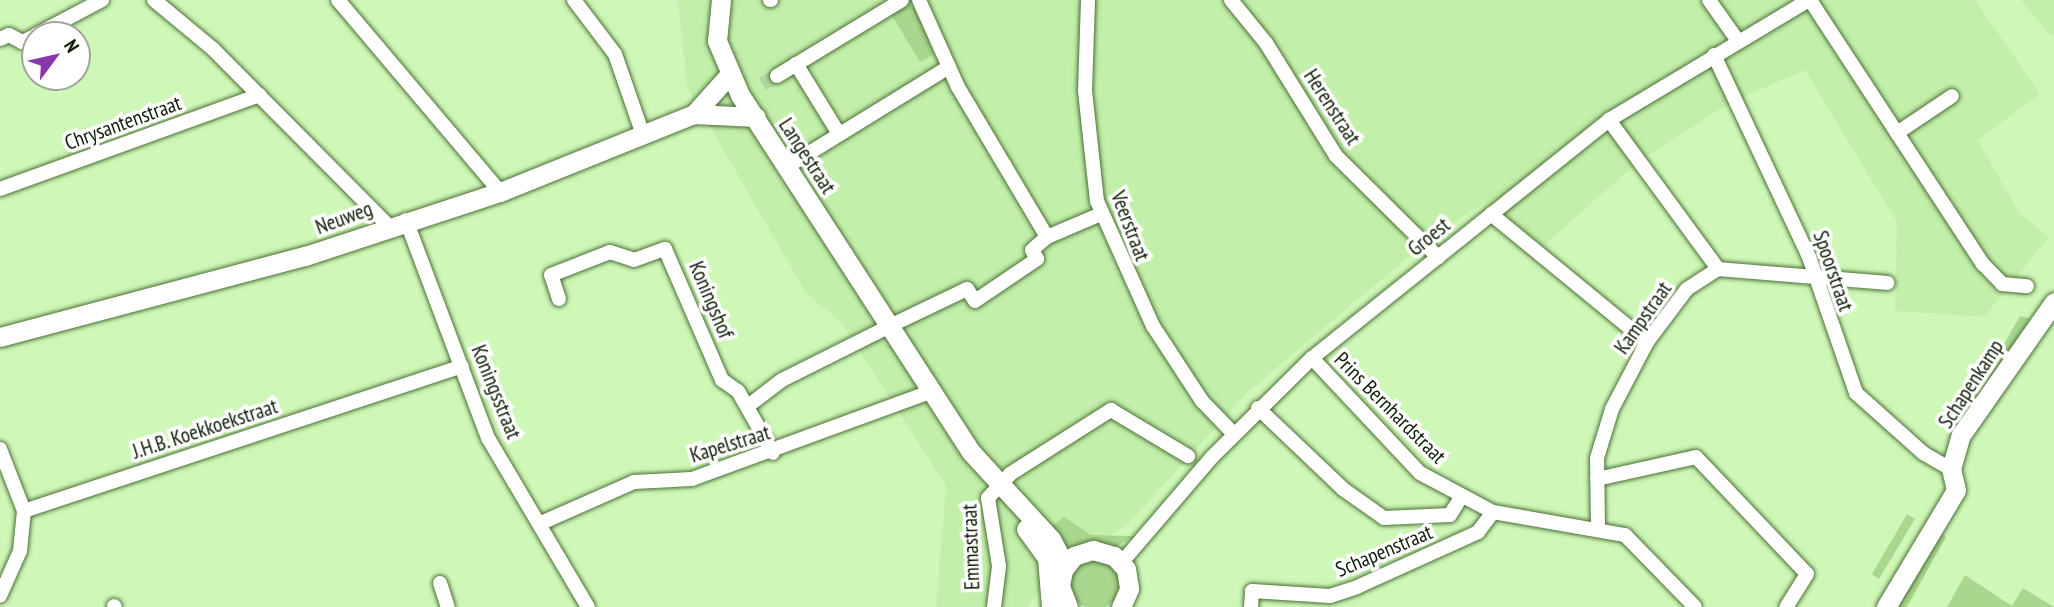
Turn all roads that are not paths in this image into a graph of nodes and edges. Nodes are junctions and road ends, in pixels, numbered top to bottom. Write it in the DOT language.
graph roads {
  1 [pos="103,0"];
  2 [pos="179,0"];
  3 [pos="338,0"];
  4 [pos="574,0"];
  5 [pos="721,0"];
  6 [pos="902,0"];
  7 [pos="919,0"];
  8 [pos="1088,0"];
  9 [pos="1231,0"];
  10 [pos="1709,0"];
  11 [pos="1809,0"];
  12 [pos="159,4"];
  13 [pos="63,21"];
  14 [pos="0,39"];
  15 [pos="1738,41"];
  16 [pos="21,42"];
  17 [pos="1714,55"];
  18 [pos="796,64"];
  19 [pos="949,67"];
  20 [pos="729,75"];
  21 [pos="777,76"];
  22 [pos="260,94"];
  23 [pos="1952,96"];
  24 [pos="694,114"];
  25 [pos="756,117"];
  26 [pos="1609,120"];
  27 [pos="1897,133"];
  28 [pos="839,134"];
  29 [pos="643,135"];
  30 [pos="792,164"];
  31 [pos="0,189"];
  32 [pos="500,192"];
  33 [pos="1101,214"];
  34 [pos="1492,214"];
  35 [pos="397,223"];
  36 [pos="1047,237"];
  37 [pos="1438,257"];
  38 [pos="1718,268"];
  39 [pos="1815,277"];
  40 [pos="1887,283"];
  41 [pos="2027,286"];
  42 [pos="559,299"];
  43 [pos="2054,302"];
  44 [pos="892,325"];
  45 [pos="0,337"];
  46 [pos="1647,342"];
  47 [pos="1312,358"];
  48 [pos="462,366"];
  49 [pos="930,392"];
  50 [pos="748,406"];
  51 [pos="1258,408"];
  52 [pos="1234,434"];
  53 [pos="0,449"];
  54 [pos="773,453"];
  55 [pos="1188,456"];
  56 [pos="1951,469"];
  57 [pos="1597,479"];
  58 [pos="999,487"];
  59 [pos="1460,499"];
  60 [pos="24,511"];
  61 [pos="1493,512"];
  62 [pos="541,523"];
  63 [pos="1598,527"];
  64 [pos="1122,562"];
  65 [pos="1065,565"];
  66 [pos="440,583"];
  67 [pos="0,596"];
  68 [pos="1305,600"];
  69 [pos="1126,604"];
  70 [pos="448,607"];
  71 [pos="588,607"];
  72 [pos="994,607"];
  73 [pos="1063,607"];
  74 [pos="1251,607"];
  75 [pos="1695,607"];
  76 [pos="1786,607"];
  77 [pos="1886,607"];
  1 -- 13 [label="street"];
  2 -- 12 [label="street"];
  3 -- 32 [label="street"];
  4 -- 29 [label="street"];
  5 -- 20 [label="main road, Langestraat"];
  6 -- 18 [label="street"];
  7 -- 19 [label="street"];
  8 -- 33 [label="street, Veerstraat"];
  9 -- 37 [label="street, Herenstraat"];
  10 -- 15 [label="street"];
  11 -- 15 [label="street, Groest"];
  11 -- 27 [label="street"];
  12 -- 22 [label="street, Koningsstraat"];
  14 -- 16 [label="street"];
  15 -- 17 [label="street, Groest"];
  17 -- 26 [label="street, Groest"];
  17 -- 39 [label="street, Spoorstraat"];
  18 -- 21 [label="street"];
  18 -- 28 [label="street"];
  19 -- 28 [label="street"];
  19 -- 36 [label="street"];
  20 -- 24 [label="main road, Neuweg"];
  20 -- 25 [label="main road, Langestraat"];
  22 -- 31 [label="street, Chrysantenstraat"];
  22 -- 35 [label="street, Koningsstraat"];
  23 -- 27 [label="street"];
  24 -- 25 [label="main road, Neuweg"];
  24 -- 29 [label="main road, Neuweg"];
  25 -- 30 [label="main road, Langestraat"];
  26 -- 34 [label="street, Groest"];
  26 -- 38 [label="street"];
  27 -- 41 [label="street"];
  28 -- 30 [label="street"];
  29 -- 32 [label="main road, Neuweg"];
  30 -- 44 [label="main road, Langestraat"];
  32 -- 35 [label="main road, Neuweg"];
  33 -- 36 [label="street"];
  33 -- 52 [label="street, Veerstraat"];
  34 -- 37 [label="street, Groest"];
  34 -- 46 [label="street"];
  35 -- 45 [label="main road, Neuweg"];
  35 -- 48 [label="street, Koningsstraat"];
  36 -- 44 [label="street"];
  37 -- 47 [label="street, Groest"];
  38 -- 39 [label="street"];
  38 -- 46 [label="street, Kampstraat"];
  39 -- 40 [label="street"];
  39 -- 56 [label="street, Spoorstraat"];
  42 -- 50 [label="street, Koningshof"];
  43 -- 56 [label="main road, Schapenkamp"];
  44 -- 49 [label="main road, Langestraat"];
  44 -- 50 [label="street"];
  46 -- 57 [label="street, Kampstraat"];
  47 -- 51 [label="street, Groest"];
  47 -- 59 [label="street, Prins Bernhardstraat"];
  48 -- 60 [label="street, J.H.B. Koekkoekstraat"];
  48 -- 62 [label="street, Koningsstraat"];
  49 -- 54 [label="street, Kapelstraat"];
  49 -- 58 [label="main road, Langestraat"];
  50 -- 54 [label="street, Koningshof"];
  51 -- 52 [label="street, Groest"];
  51 -- 59 [label="street"];
  52 -- 64 [label="street, Groest"];
  53 -- 60 [label="street"];
  54 -- 62 [label="street, Kapelstraat"];
  55 -- 58 [label="street"];
  56 -- 77 [label="main road, Schapenkamp"];
  57 -- 63 [label="street, Kampstraat"];
  57 -- 76 [label="street"];
  58 -- 65 [label="main road, Langestraat"];
  58 -- 72 [label="street, Emmastraat"];
  58 -- 73 [label="main road"];
  59 -- 61 [label="street, Prins Bernhardstraat"];
  60 -- 67 [label="street"];
  61 -- 63 [label="street, Prins Bernhardstraat"];
  61 -- 68 [label="street, Schapenstraat"];
  62 -- 71 [label="street, Koningsstraat"];
  63 -- 75 [label="street, Prins Bernhardstraat"];
  64 -- 65 [label="main road"];
  64 -- 69 [label="main road"];
  65 -- 73 [label="main road"];
  66 -- 70 [label="street"];
  68 -- 74 [label="street, Schapenstraat"];
}
